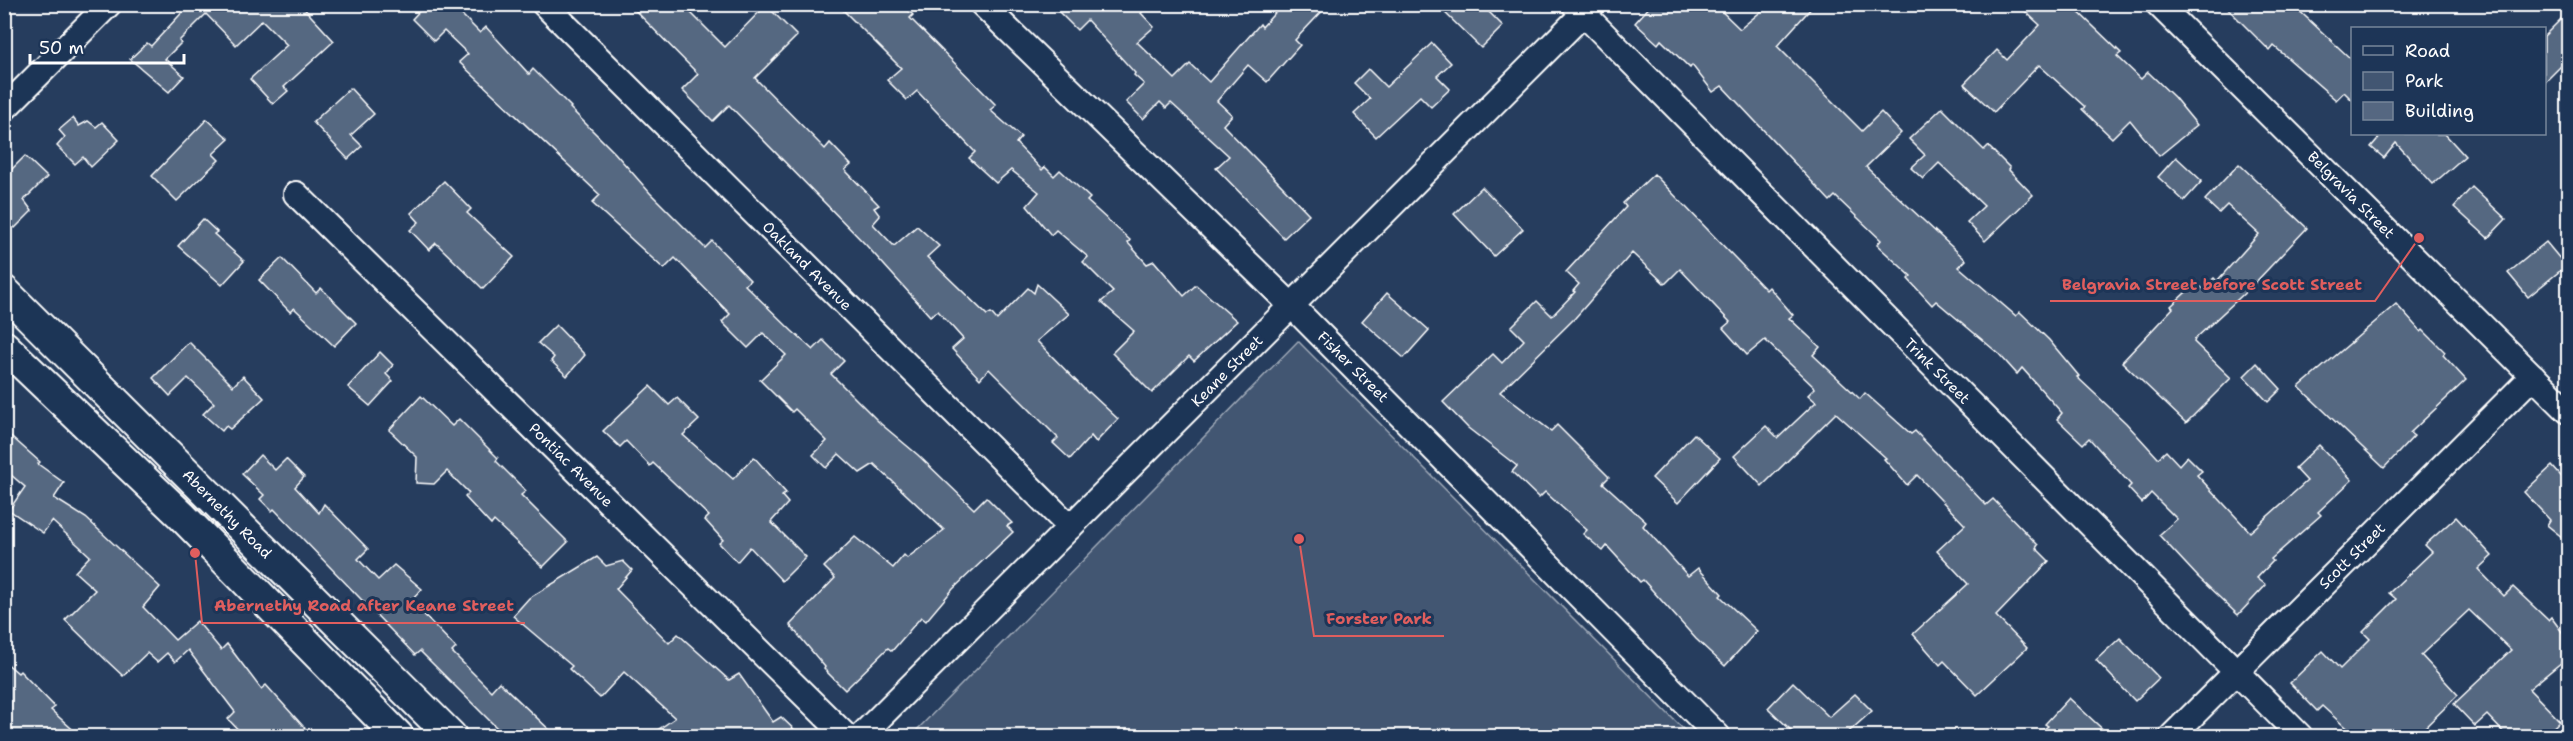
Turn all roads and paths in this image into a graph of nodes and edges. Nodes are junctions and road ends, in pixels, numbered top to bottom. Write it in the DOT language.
graph roads {
  1 [pos="109,4"];
  2 [pos="544,4"];
  3 [pos="982,4"];
  4 [pos="2158,4"];
  5 [pos="1584,8"];
  6 [pos="4,109"];
  7 [pos="296,194"];
  8 [pos="4,291"];
  9 [pos="1292,306"];
  10 [pos="4,346"];
  11 [pos="2533,376"];
  12 [pos="2568,411"];
  13 [pos="1070,527"];
  14 [pos="2236,672"];
  15 [pos="398,736"];
  16 [pos="451,736"];
  17 [pos="846,736"];
  18 [pos="861,736"];
  19 [pos="1718,736"];
  20 [pos="2172,736"];
  21 [pos="2300,736"];
  1 -- 6 [label="street"];
  2 -- 13 [label="street, Oakland Avenue"];
  3 -- 9 [label="street, Fisher Street"];
  4 -- 11 [label="street, Belgravia Street"];
  5 -- 9 [label="street, Keane Street"];
  5 -- 14 [label="street, Trink Street"];
  7 -- 17 [label="street, Pontiac Avenue"];
  8 -- 16 [label="main road, Abernethy Road"];
  9 -- 13 [label="street, Keane Street"];
  9 -- 19 [label="street, Fisher Street"];
  10 -- 15 [label="main road"];
  11 -- 12 [label="street, Belgravia Street"];
  11 -- 14 [label="street, Scott Street"];
  13 -- 18 [label="street, Keane Street"];
  14 -- 20 [label="street, Scott Street"];
  14 -- 21 [label="street, Trink Street"];
}
